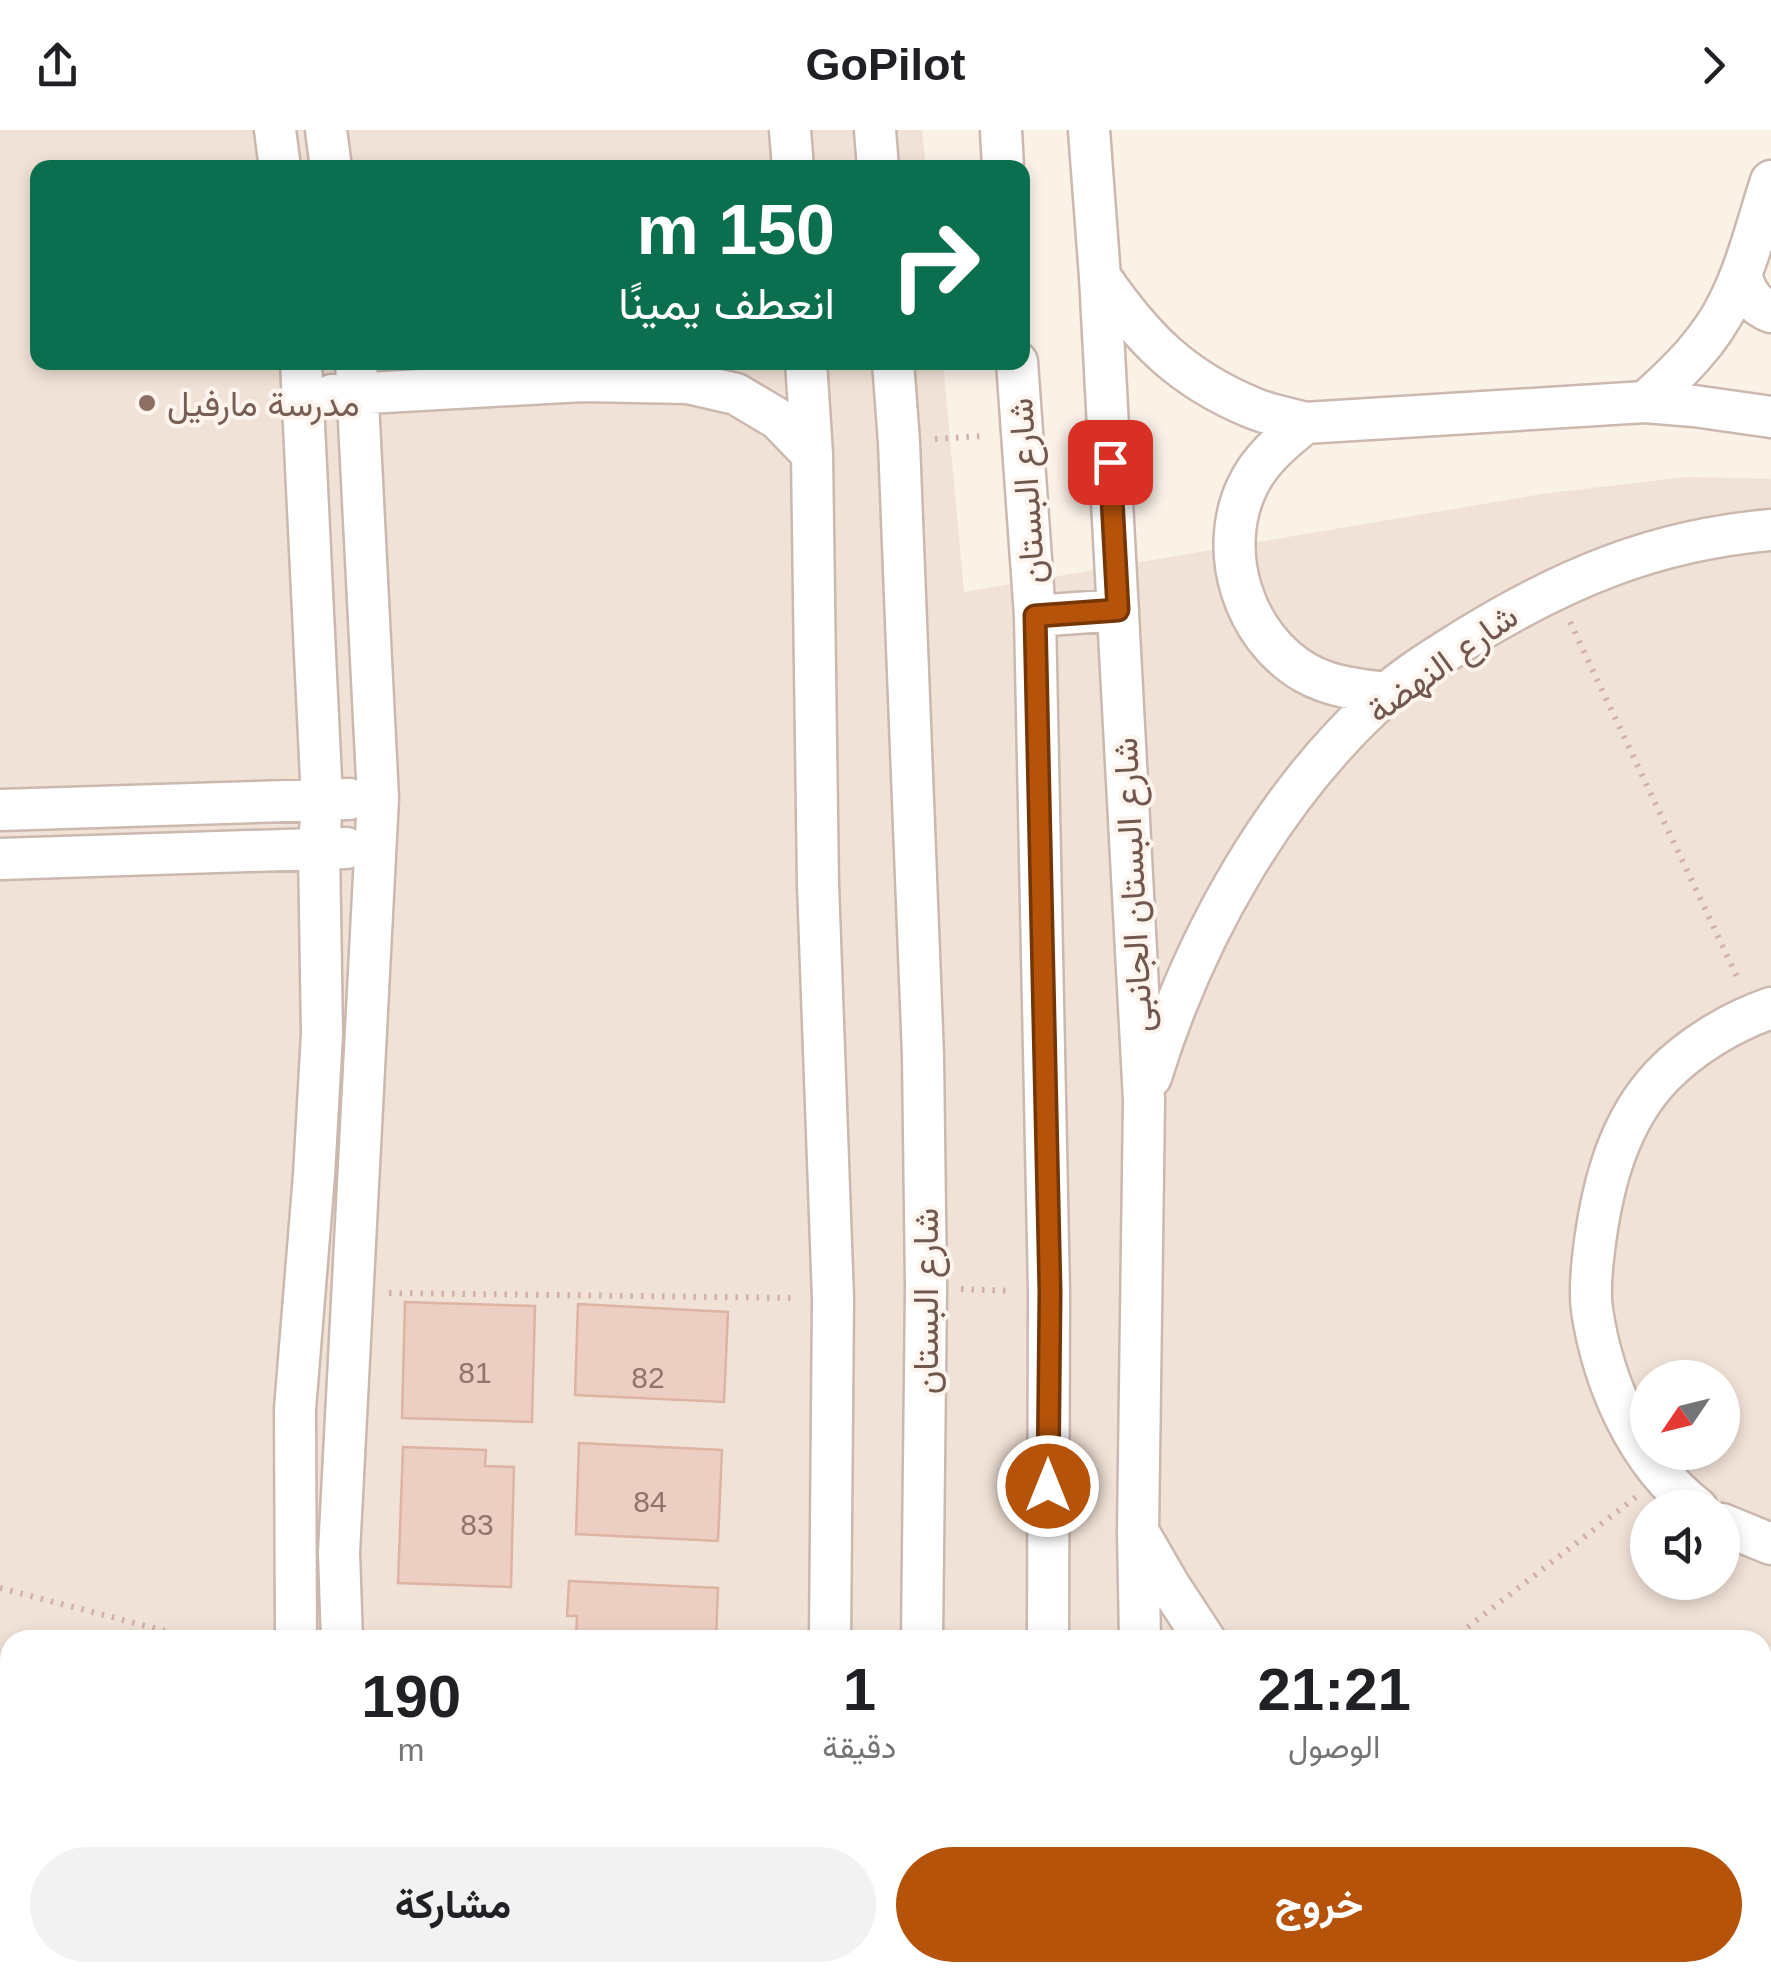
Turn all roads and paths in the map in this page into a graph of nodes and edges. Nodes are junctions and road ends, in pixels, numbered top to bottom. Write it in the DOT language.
graph roads {
  1 [pos="274,130"];
  2 [pos="326,130"];
  3 [pos="790,130"];
  4 [pos="875,130"];
  5 [pos="1000,130"];
  6 [pos="1089,130"];
  7 [pos="279,160"];
  8 [pos="331,160"];
  9 [pos="792,160"];
  10 [pos="877,160"];
  11 [pos="1002,160"];
  12 [pos="1771,181"];
  13 [pos="1741,275"];
  14 [pos="1100,278"];
  15 [pos="1771,312"];
  16 [pos="807,370"];
  17 [pos="894,370"];
  18 [pos="1018,370"];
  19 [pos="357,378"];
  20 [pos="302,379"];
  21 [pos="1646,402"];
  22 [pos="1771,417"];
  23 [pos="1305,423"];
  24 [pos="1022,434"];
  25 [pos="899,442"];
  26 [pos="812,454"];
  27 [pos="1771,530"];
  28 [pos="1554,588"];
  29 [pos="1118,610"];
  30 [pos="1035,616"];
  31 [pos="1388,693"];
  32 [pos="378,798"];
  33 [pos="322,800"];
  34 [pos="0,810"];
  35 [pos="376,847"];
  36 [pos="320,848"];
  37 [pos="0,859"];
  38 [pos="1763,1011"];
  39 [pos="1144,1100"];
  40 [pos="926,1287"];
  41 [pos="353,1292"];
  42 [pos="1050,1292"];
  43 [pos="833,1299"];
  44 [pos="1663,1476"];
  45 [pos="1677,1490"];
  46 [pos="1138,1531"];
  47 [pos="1740,1531"];
  48 [pos="1771,1544"];
  49 [pos="0,1588"];
  50 [pos="162,1630"];
  51 [pos="296,1630"];
  52 [pos="342,1630"];
  53 [pos="830,1630"];
  54 [pos="922,1630"];
  55 [pos="1048,1630"];
  56 [pos="1140,1630"];
  57 [pos="1198,1630"];
  58 [pos="1464,1630"];
  1 -- 7 [label="street"];
  2 -- 8 [label="street"];
  3 -- 9 [label="street"];
  4 -- 10 [label="street"];
  5 -- 11 [label="street"];
  6 -- 14 [label="street, شارع البستان الجانبى"];
  12 -- 13 [label="street"];
  13 -- 15 [label="street"];
  13 -- 21 [label="street"];
  14 -- 23 [label="street"];
  14 -- 29 [label="street, شارع البستان الجانبى"];
  16 -- 26 [label="street"];
  17 -- 25 [label="street, شارع البستان"];
  18 -- 24 [label="street, شارع البستان"];
  19 -- 20 [label="street"];
  19 -- 26 [label="street"];
  19 -- 32 [label="street"];
  20 -- 33 [label="street"];
  21 -- 22 [label="street"];
  21 -- 23 [label="street"];
  23 -- 31 [label="street"];
  24 -- 25 [label="path"];
  24 -- 30 [label="street, شارع البستان"];
  25 -- 40 [label="street, شارع البستان"];
  26 -- 43 [label="street"];
  27 -- 28 [label="street, شارع النهضة"];
  28 -- 31 [label="street, شارع النهضة"];
  28 -- 38 [label="path"];
  29 -- 30 [label="street"];
  29 -- 39 [label="street, شارع البستان الجانبى"];
  30 -- 42 [label="street, شارع البستان"];
  31 -- 39 [label="street, شارع النهضة"];
  32 -- 33 [label="street"];
  32 -- 35 [label="street"];
  33 -- 34 [label="street"];
  33 -- 36 [label="street"];
  35 -- 36 [label="street"];
  35 -- 41 [label="street"];
  36 -- 37 [label="street"];
  36 -- 51 [label="street"];
  38 -- 44 [label="street"];
  39 -- 46 [label="street, شارع البستان الجانبى"];
  40 -- 42 [label="path"];
  40 -- 54 [label="street, شارع البستان"];
  41 -- 43 [label="path"];
  41 -- 52 [label="street"];
  42 -- 55 [label="street, شارع البستان"];
  43 -- 53 [label="street"];
  44 -- 45 [label="street"];
  44 -- 58 [label="path"];
  46 -- 56 [label="street, شارع البستان الجانبى"];
  46 -- 57 [label="street"];
  47 -- 48 [label="street"];
  49 -- 50 [label="path"];
}
